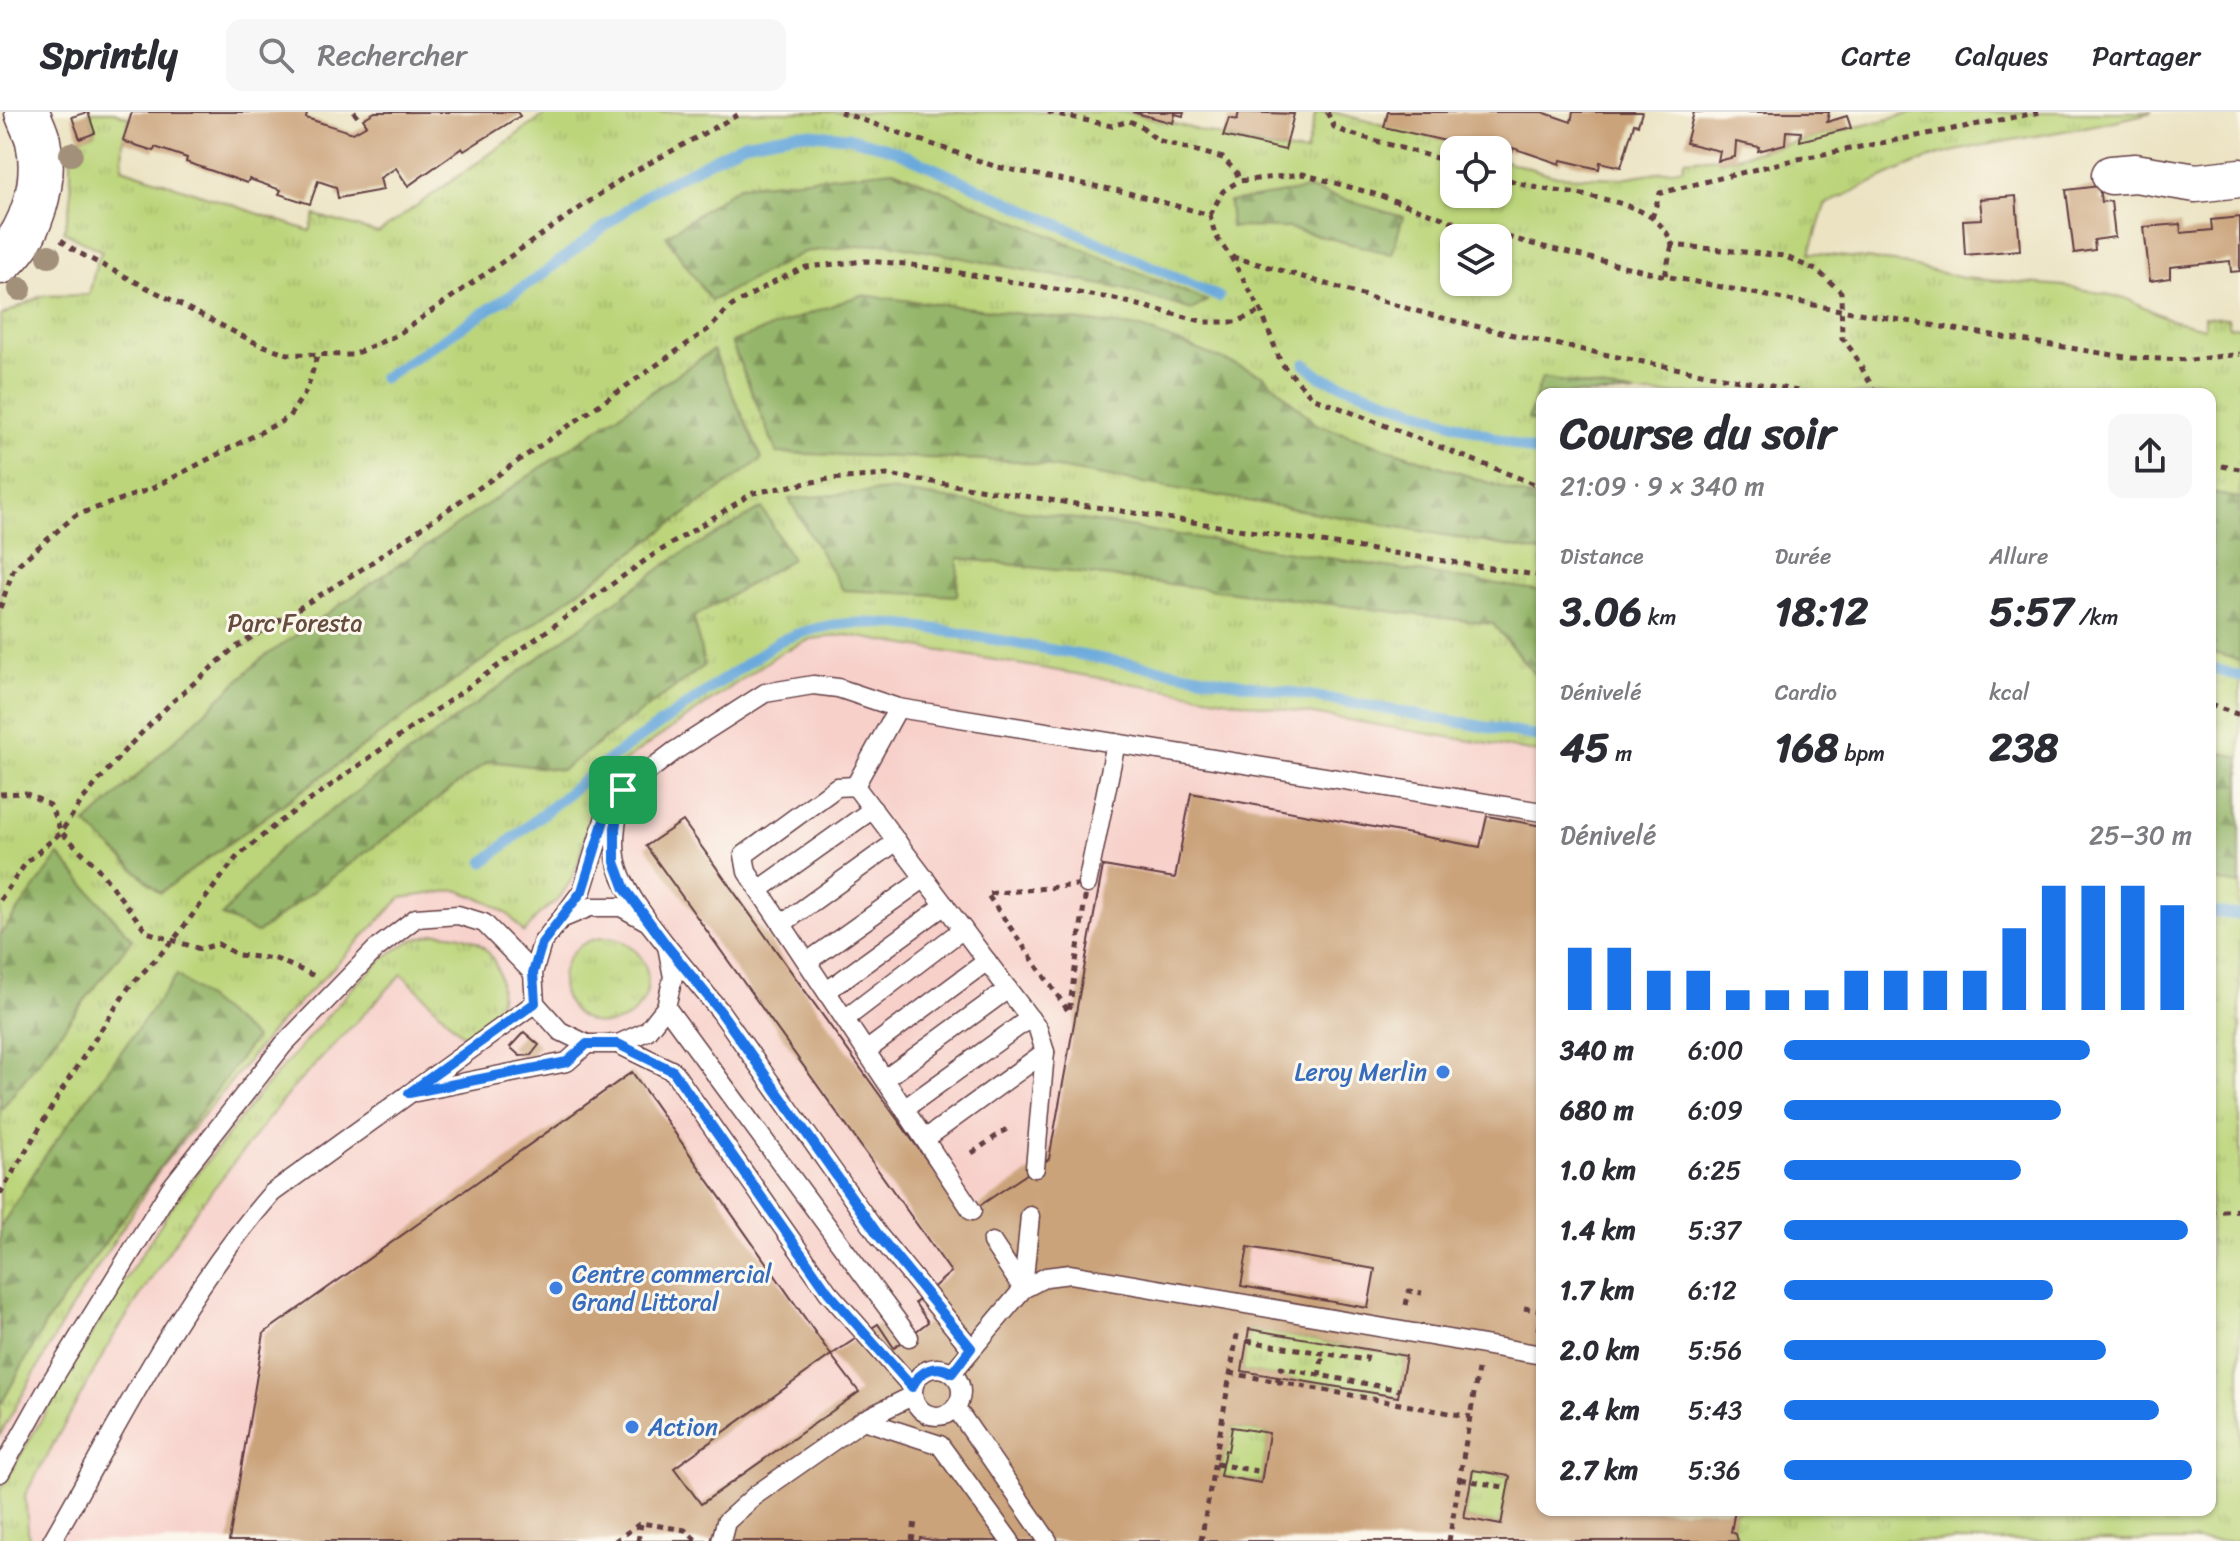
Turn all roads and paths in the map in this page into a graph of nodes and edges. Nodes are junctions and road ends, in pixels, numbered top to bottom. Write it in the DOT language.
graph roads {
  1 [pos="27,112"];
  2 [pos="354,112"];
  3 [pos="743,112"];
  4 [pos="840,112"];
  5 [pos="1048,112"];
  6 [pos="1327,112"];
  7 [pos="2041,112"];
  8 [pos="360,120"];
  9 [pos="1440,159"];
  10 [pos="2111,175"];
  11 [pos="2240,178"];
  12 [pos="1239,181"];
  13 [pos="1512,181"];
  14 [pos="1210,215"];
  15 [pos="1652,218"];
  16 [pos="53,235"];
  17 [pos="1672,245"];
  18 [pos="1231,257"];
  19 [pos="0,262"];
  20 [pos="1665,276"];
  21 [pos="1840,310"];
  22 [pos="1261,311"];
  23 [pos="2240,354"];
  24 [pos="317,356"];
  25 [pos="1782,388"];
  26 [pos="1873,388"];
  27 [pos="2216,465"];
  28 [pos="2240,469"];
  29 [pos="1536,485"];
  30 [pos="1536,575"];
  31 [pos="0,608"];
  32 [pos="2216,707"];
  33 [pos="898,708"];
  34 [pos="2240,715"];
  35 [pos="1116,743"];
  36 [pos="855,786"];
  37 [pos="623,790"];
  38 [pos="0,794"];
  39 [pos="873,809"];
  40 [pos="1536,811"];
  41 [pos="61,832"];
  42 [pos="897,841"];
  43 [pos="925,878"];
  44 [pos="1087,884"];
  45 [pos="759,890"];
  46 [pos="0,900"];
  47 [pos="945,905"];
  48 [pos="561,919"];
  49 [pos="648,922"];
  50 [pos="782,924"];
  51 [pos="963,929"];
  52 [pos="172,942"];
  53 [pos="667,946"];
  54 [pos="987,961"];
  55 [pos="807,962"];
  56 [pos="533,973"];
  57 [pos="341,985"];
  58 [pos="1008,989"];
  59 [pos="827,991"];
  60 [pos="535,1003"];
  61 [pos="666,1007"];
  62 [pos="1030,1018"];
  63 [pos="845,1019"];
  64 [pos="587,1044"];
  65 [pos="618,1044"];
  66 [pos="866,1051"];
  67 [pos="1045,1052"];
  68 [pos="885,1079"];
  69 [pos="409,1093"];
  70 [pos="1040,1106"];
  71 [pos="904,1109"];
  72 [pos="925,1139"];
  73 [pos="972,1153"];
  74 [pos="1035,1168"];
  75 [pos="0,1194"];
  76 [pos="2240,1210"];
  77 [pos="972,1211"];
  78 [pos="2216,1212"];
  79 [pos="1030,1216"];
  80 [pos="992,1242"];
  81 [pos="1023,1289"];
  82 [pos="1524,1308"];
  83 [pos="1536,1310"];
  84 [pos="1240,1321"];
  85 [pos="909,1337"];
  86 [pos="1247,1341"];
  87 [pos="971,1348"];
  88 [pos="1323,1353"];
  89 [pos="1536,1354"];
  90 [pos="1366,1360"];
  91 [pos="1479,1364"];
  92 [pos="952,1373"];
  93 [pos="1230,1373"];
  94 [pos="1319,1376"];
  95 [pos="1277,1382"];
  96 [pos="1400,1390"];
  97 [pos="912,1391"];
  98 [pos="949,1412"];
  99 [pos="1471,1417"];
  100 [pos="863,1420"];
  101 [pos="940,1445"];
  102 [pos="1216,1464"];
  103 [pos="1263,1472"];
  104 [pos="0,1473"];
  105 [pos="1461,1479"];
  106 [pos="1508,1488"];
  107 [pos="915,1521"];
  108 [pos="641,1523"];
  109 [pos="685,1530"];
  110 [pos="52,1541"];
  111 [pos="615,1541"];
  112 [pos="638,1541"];
  113 [pos="683,1541"];
  114 [pos="697,1541"];
  115 [pos="721,1541"];
  116 [pos="912,1541"];
  117 [pos="1010,1541"];
  118 [pos="1048,1541"];
  119 [pos="1201,1541"];
  120 [pos="1449,1541"];
  1 -- 19 [label="street"];
  2 -- 8 [label="path"];
  3 -- 24 [label="path"];
  4 -- 14 [label="path"];
  5 -- 12 [label="path"];
  6 -- 9 [label="path"];
  7 -- 15 [label="path"];
  10 -- 11 [label="street"];
  12 -- 14 [label="path"];
  12 -- 20 [label="path"];
  13 -- 15 [label="path"];
  14 -- 18 [label="path"];
  15 -- 17 [label="path"];
  16 -- 24 [label="path"];
  17 -- 20 [label="path"];
  17 -- 21 [label="path"];
  18 -- 22 [label="path"];
  18 -- 25 [label="path"];
  20 -- 21 [label="path"];
  21 -- 23 [label="path"];
  21 -- 26 [label="path"];
  22 -- 29 [label="path"];
  22 -- 41 [label="path"];
  24 -- 31 [label="path"];
  27 -- 28 [label="path"];
  30 -- 52 [label="path"];
  32 -- 34 [label="path"];
  33 -- 35 [label="lane"];
  33 -- 36 [label="lane"];
  33 -- 37 [label="lane"];
  35 -- 40 [label="lane"];
  35 -- 44 [label="lane"];
  36 -- 39 [label="lane"];
  36 -- 45 [label="lane"];
  37 -- 48 [label="lane"];
  37 -- 49 [label="lane"];
  38 -- 41 [label="path"];
  39 -- 42 [label="lane"];
  39 -- 45 [label="lane"];
  41 -- 46 [label="path"];
  41 -- 52 [label="path"];
  42 -- 43 [label="lane"];
  42 -- 50 [label="lane"];
  43 -- 47 [label="lane"];
  43 -- 55 [label="lane"];
  44 -- 44 [label="path"];
  45 -- 50 [label="lane"];
  47 -- 51 [label="lane"];
  47 -- 59 [label="lane"];
  48 -- 49 [label="lane"];
  48 -- 56 [label="lane"];
  49 -- 53 [label="lane"];
  50 -- 55 [label="lane"];
  51 -- 54 [label="lane"];
  51 -- 63 [label="lane"];
  52 -- 57 [label="path"];
  52 -- 75 [label="path"];
  53 -- 61 [label="lane"];
  53 -- 87 [label="lane"];
  54 -- 58 [label="lane"];
  54 -- 66 [label="lane"];
  55 -- 59 [label="lane"];
  56 -- 57 [label="lane"];
  56 -- 60 [label="lane"];
  57 -- 104 [label="lane"];
  58 -- 62 [label="lane"];
  58 -- 68 [label="lane"];
  59 -- 63 [label="lane"];
  60 -- 64 [label="lane"];
  60 -- 69 [label="lane"];
  61 -- 65 [label="lane"];
  61 -- 85 [label="lane"];
  62 -- 67 [label="lane"];
  62 -- 71 [label="lane"];
  63 -- 66 [label="lane"];
  64 -- 65 [label="lane"];
  64 -- 69 [label="lane"];
  65 -- 97 [label="lane"];
  66 -- 68 [label="lane"];
  67 -- 70 [label="lane"];
  67 -- 72 [label="lane"];
  68 -- 71 [label="lane"];
  69 -- 110 [label="lane"];
  70 -- 73 [label="path"];
  70 -- 74 [label="lane"];
  71 -- 72 [label="lane"];
  72 -- 77 [label="lane"];
  76 -- 78 [label="path"];
  79 -- 81 [label="lane"];
  80 -- 81 [label="lane"];
  81 -- 87 [label="lane"];
  81 -- 89 [label="lane"];
  82 -- 83 [label="path"];
  84 -- 93 [label="path"];
  86 -- 88 [label="path"];
  87 -- 92 [label="lane"];
  88 -- 90 [label="path"];
  88 -- 94 [label="path"];
  91 -- 99 [label="path"];
  92 -- 97 [label="lane"];
  92 -- 98 [label="lane"];
  93 -- 95 [label="path"];
  93 -- 102 [label="path"];
  94 -- 95 [label="path"];
  94 -- 96 [label="path"];
  95 -- 99 [label="path"];
  97 -- 98 [label="lane"];
  97 -- 100 [label="lane"];
  98 -- 101 [label="lane"];
  98 -- 118 [label="lane"];
  99 -- 105 [label="path"];
  100 -- 101 [label="lane"];
  100 -- 115 [label="lane"];
  101 -- 117 [label="lane"];
  102 -- 103 [label="path"];
  102 -- 119 [label="path"];
  105 -- 106 [label="path"];
  105 -- 120 [label="path"];
  107 -- 116 [label="path"];
  108 -- 109 [label="path"];
  108 -- 111 [label="path"];
  108 -- 112 [label="path"];
  109 -- 113 [label="path"];
  109 -- 114 [label="path"];
}
